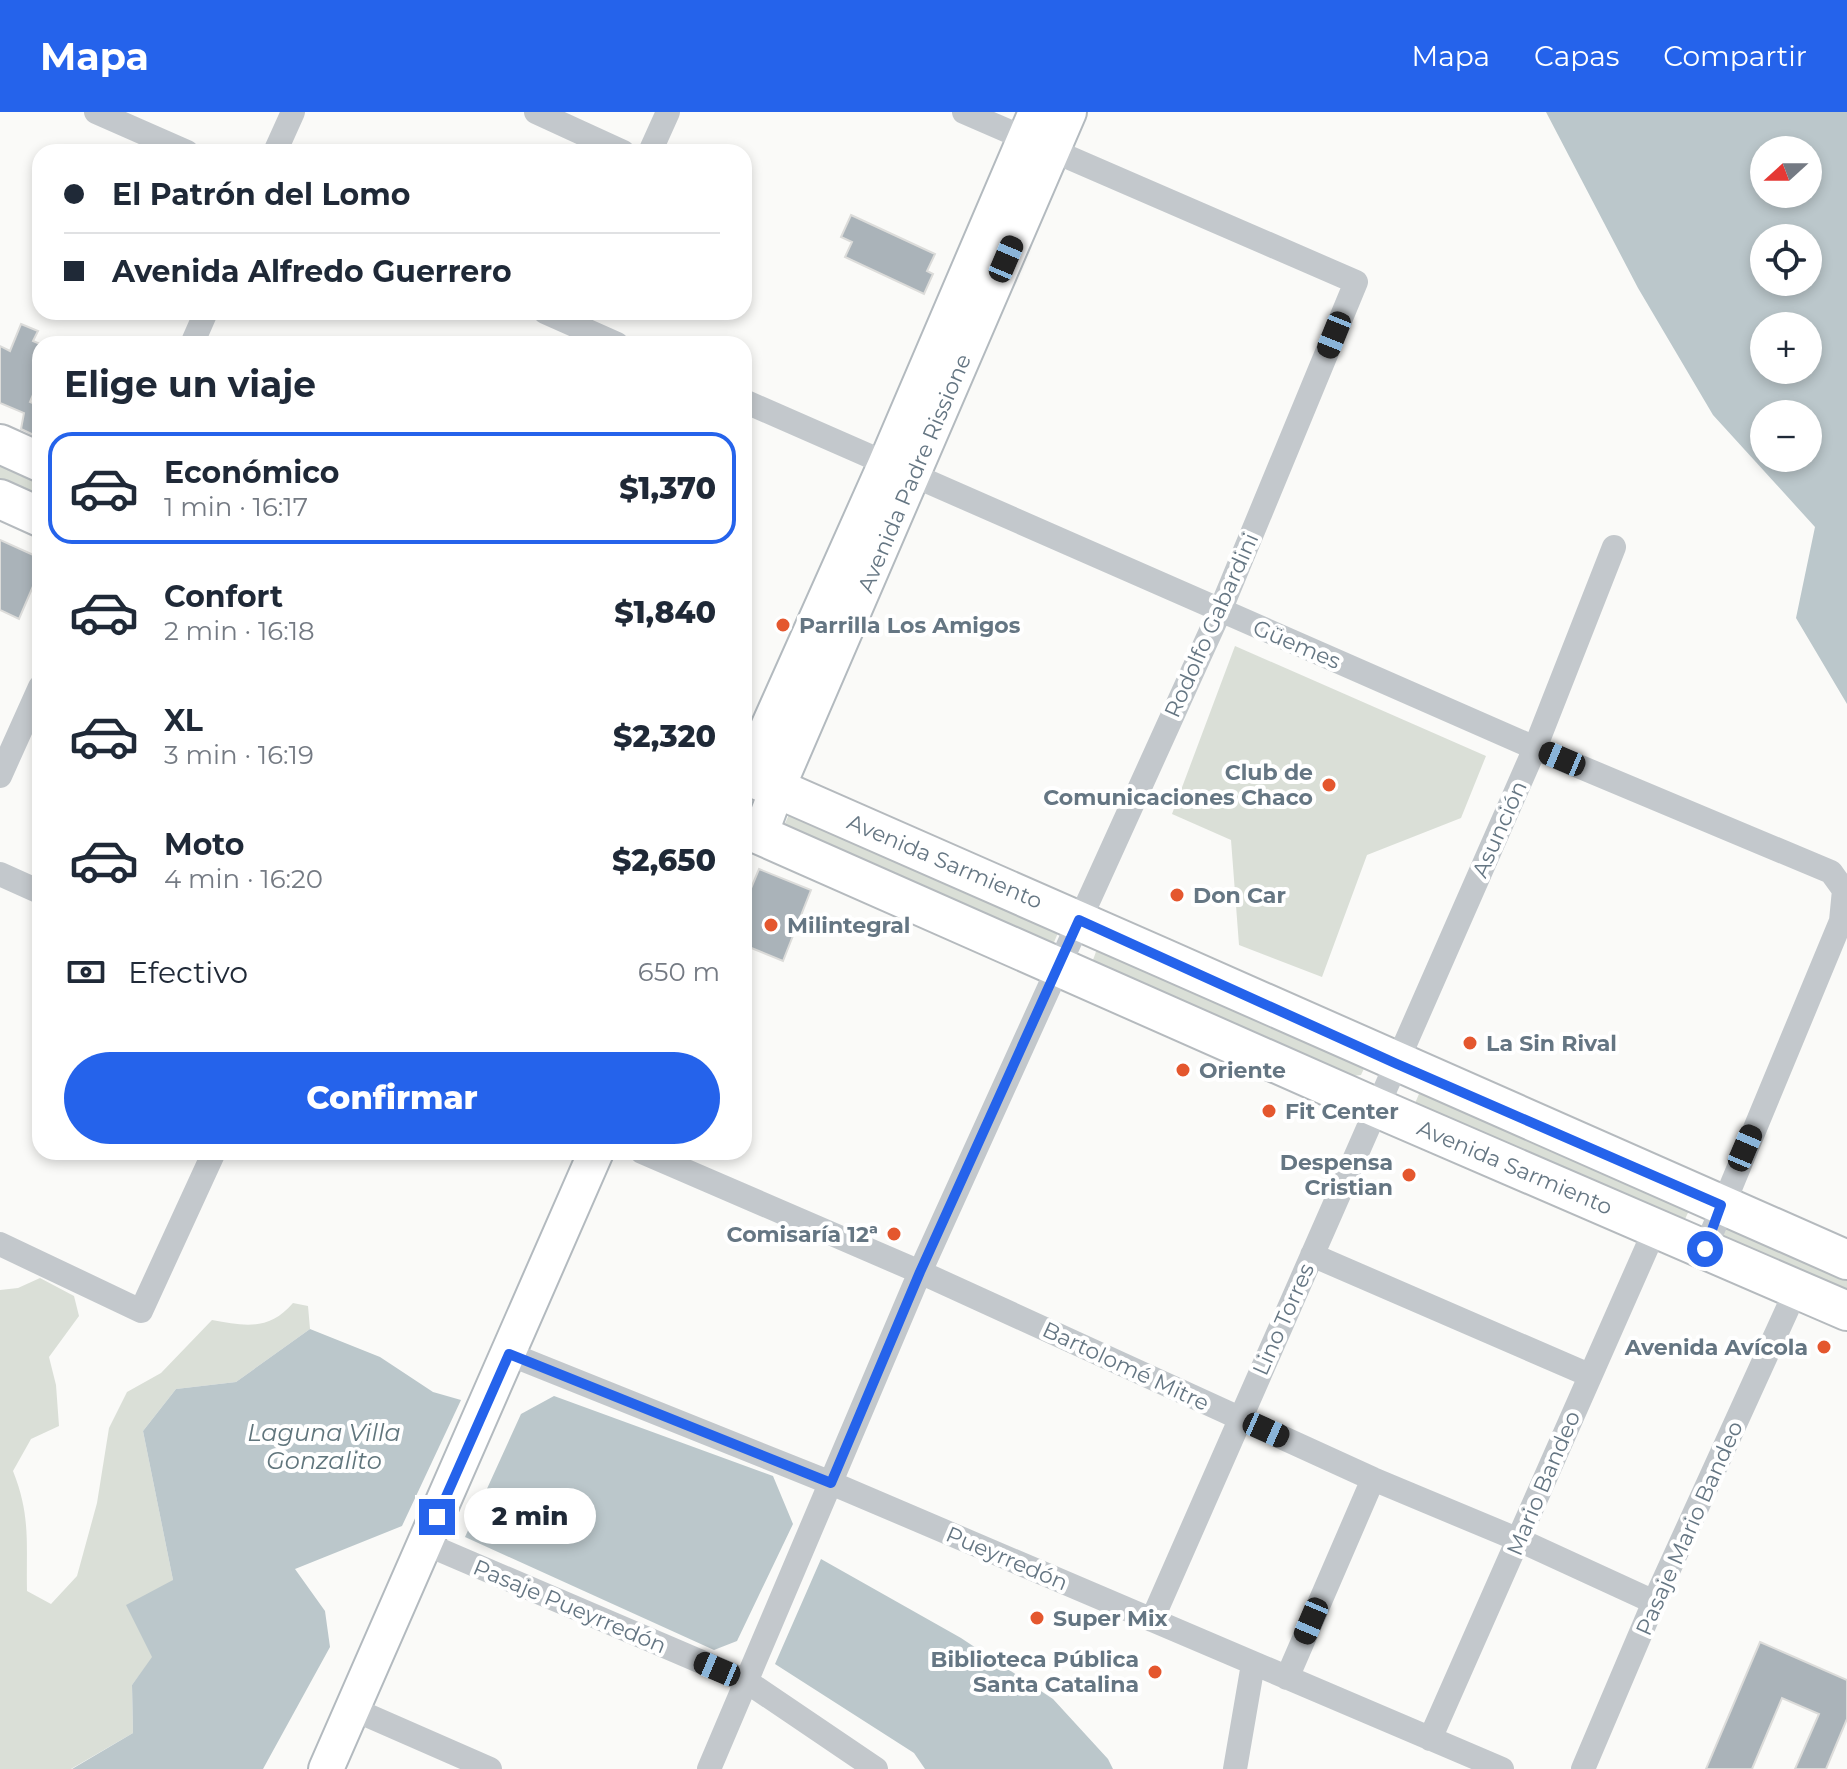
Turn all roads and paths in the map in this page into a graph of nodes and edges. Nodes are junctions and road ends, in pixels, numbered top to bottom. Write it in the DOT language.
graph roads {
  1 [pos="96,112"];
  2 [pos="293,112"];
  3 [pos="536,112"];
  4 [pos="668,112"];
  5 [pos="964,112"];
  6 [pos="1069,112"];
  7 [pos="1037,133"];
  8 [pos="169,144"];
  9 [pos="279,144"];
  10 [pos="606,144"];
  11 [pos="654,144"];
  12 [pos="578,328"];
  13 [pos="598,336"];
  14 [pos="752,405"];
  15 [pos="0,444"];
  16 [pos="32,458"];
  17 [pos="899,470"];
  18 [pos="0,499"];
  19 [pos="32,513"];
  20 [pos="1614,547"];
  21 [pos="1220,611"];
  22 [pos="32,705"];
  23 [pos="1535,748"];
  24 [pos="0,776"];
  25 [pos="753,780"];
  26 [pos="752,831"];
  27 [pos="0,874"];
  28 [pos="32,888"];
  29 [pos="1079,920"];
  30 [pos="1057,965"];
  31 [pos="1397,1064"];
  32 [pos="1375,1107"];
  33 [pos="210,1160"];
  34 [pos="593,1160"];
  35 [pos="661,1160"];
  36 [pos="1721,1205"];
  37 [pos="1656,1227"];
  38 [pos="0,1244"];
  39 [pos="1705,1249"];
  40 [pos="1312,1255"];
  41 [pos="1847,1260"];
  42 [pos="920,1272"];
  43 [pos="1797,1288"];
  44 [pos="1847,1311"];
  45 [pos="509,1354"];
  46 [pos="1589,1375"];
  47 [pos="1239,1418"];
  48 [pos="1373,1479"];
  49 [pos="831,1483"];
  50 [pos="1519,1540"];
  51 [pos="426,1544"];
  52 [pos="1654,1602"];
  53 [pos="1152,1620"];
  54 [pos="1253,1664"];
  55 [pos="1287,1678"];
  56 [pos="746,1681"];
  57 [pos="353,1709"];
  58 [pos="1430,1739"];
  59 [pos="326,1769"];
  60 [pos="490,1769"];
  61 [pos="709,1769"];
  62 [pos="876,1769"];
  63 [pos="1235,1769"];
  64 [pos="1502,1769"];
  65 [pos="1583,1769"];
  1 -- 8 [label="street"];
  2 -- 9 [label="street"];
  3 -- 10 [label="street"];
  4 -- 11 [label="street"];
  5 -- 7 [label="street"];
  6 -- 7 [label="main road, Avenida Padre Rissione"];
  7 -- 17 [label="main road, Avenida Padre Rissione"];
  7 -- 21 [label="street, Rodolfo Gabardini"];
  12 -- 13 [label="street"];
  14 -- 17 [label="street, Güemes"];
  15 -- 16 [label="main road"];
  17 -- 21 [label="street, Güemes"];
  17 -- 25 [label="main road, Avenida Padre Rissione"];
  18 -- 19 [label="main road"];
  20 -- 23 [label="street, Asunción"];
  21 -- 23 [label="street, Güemes"];
  21 -- 29 [label="street, Rodolfo Gabardini"];
  22 -- 24 [label="street"];
  23 -- 31 [label="street, Asunción"];
  23 -- 36 [label="street, Güemes"];
  25 -- 26 [label="main road, Avenida Padre Rissione"];
  25 -- 29 [label="main road, Avenida Sarmiento"];
  26 -- 30 [label="main road, Avenida Sarmiento"];
  27 -- 28 [label="street"];
  29 -- 30 [label="street, Rodolfo Gabardini"];
  29 -- 31 [label="main road, Avenida Sarmiento"];
  30 -- 32 [label="main road, Avenida Sarmiento"];
  30 -- 42 [label="street, Rodolfo Gabardini"];
  31 -- 32 [label="street, Asunción"];
  31 -- 36 [label="main road, Avenida Sarmiento"];
  32 -- 37 [label="main road, Avenida Sarmiento"];
  32 -- 40 [label="street, Lino Torres"];
  33 -- 38 [label="street"];
  34 -- 45 [label="main road"];
  35 -- 42 [label="street, Bartolomé Mitre"];
  36 -- 39 [label="street"];
  36 -- 41 [label="main road, Avenida Sarmiento"];
  37 -- 39 [label="main road, Avenida Sarmiento"];
  37 -- 46 [label="street, Mario Bandeo"];
  39 -- 43 [label="main road, Avenida Sarmiento"];
  40 -- 46 [label="street"];
  40 -- 47 [label="street, Lino Torres"];
  42 -- 47 [label="street, Bartolomé Mitre"];
  42 -- 49 [label="street, Rodolfo Gabardini"];
  43 -- 44 [label="main road, Avenida Sarmiento"];
  43 -- 52 [label="street, Pasaje Mario Bandeo"];
  45 -- 49 [label="street, Pueyrredón"];
  45 -- 51 [label="main road"];
  46 -- 50 [label="street, Mario Bandeo"];
  47 -- 48 [label="street, Bartolomé Mitre"];
  47 -- 53 [label="street, Lino Torres"];
  48 -- 50 [label="street, Bartolomé Mitre"];
  48 -- 55 [label="street"];
  49 -- 53 [label="street, Pueyrredón"];
  49 -- 56 [label="street, Rodolfo Gabardini"];
  50 -- 52 [label="street, Bartolomé Mitre"];
  50 -- 58 [label="street, Mario Bandeo"];
  51 -- 56 [label="street, Pasaje Pueyrredón"];
  51 -- 57 [label="main road"];
  52 -- 65 [label="street, Pasaje Mario Bandeo"];
  53 -- 54 [label="street, Pueyrredón"];
  54 -- 55 [label="street, Pueyrredón"];
  54 -- 63 [label="street"];
  55 -- 58 [label="street, Pueyrredón"];
  56 -- 61 [label="street, Rodolfo Gabardini"];
  56 -- 62 [label="street, Pasaje Pueyrredón"];
  57 -- 59 [label="main road"];
  57 -- 60 [label="street"];
  58 -- 64 [label="street, Pueyrredón"];
}
